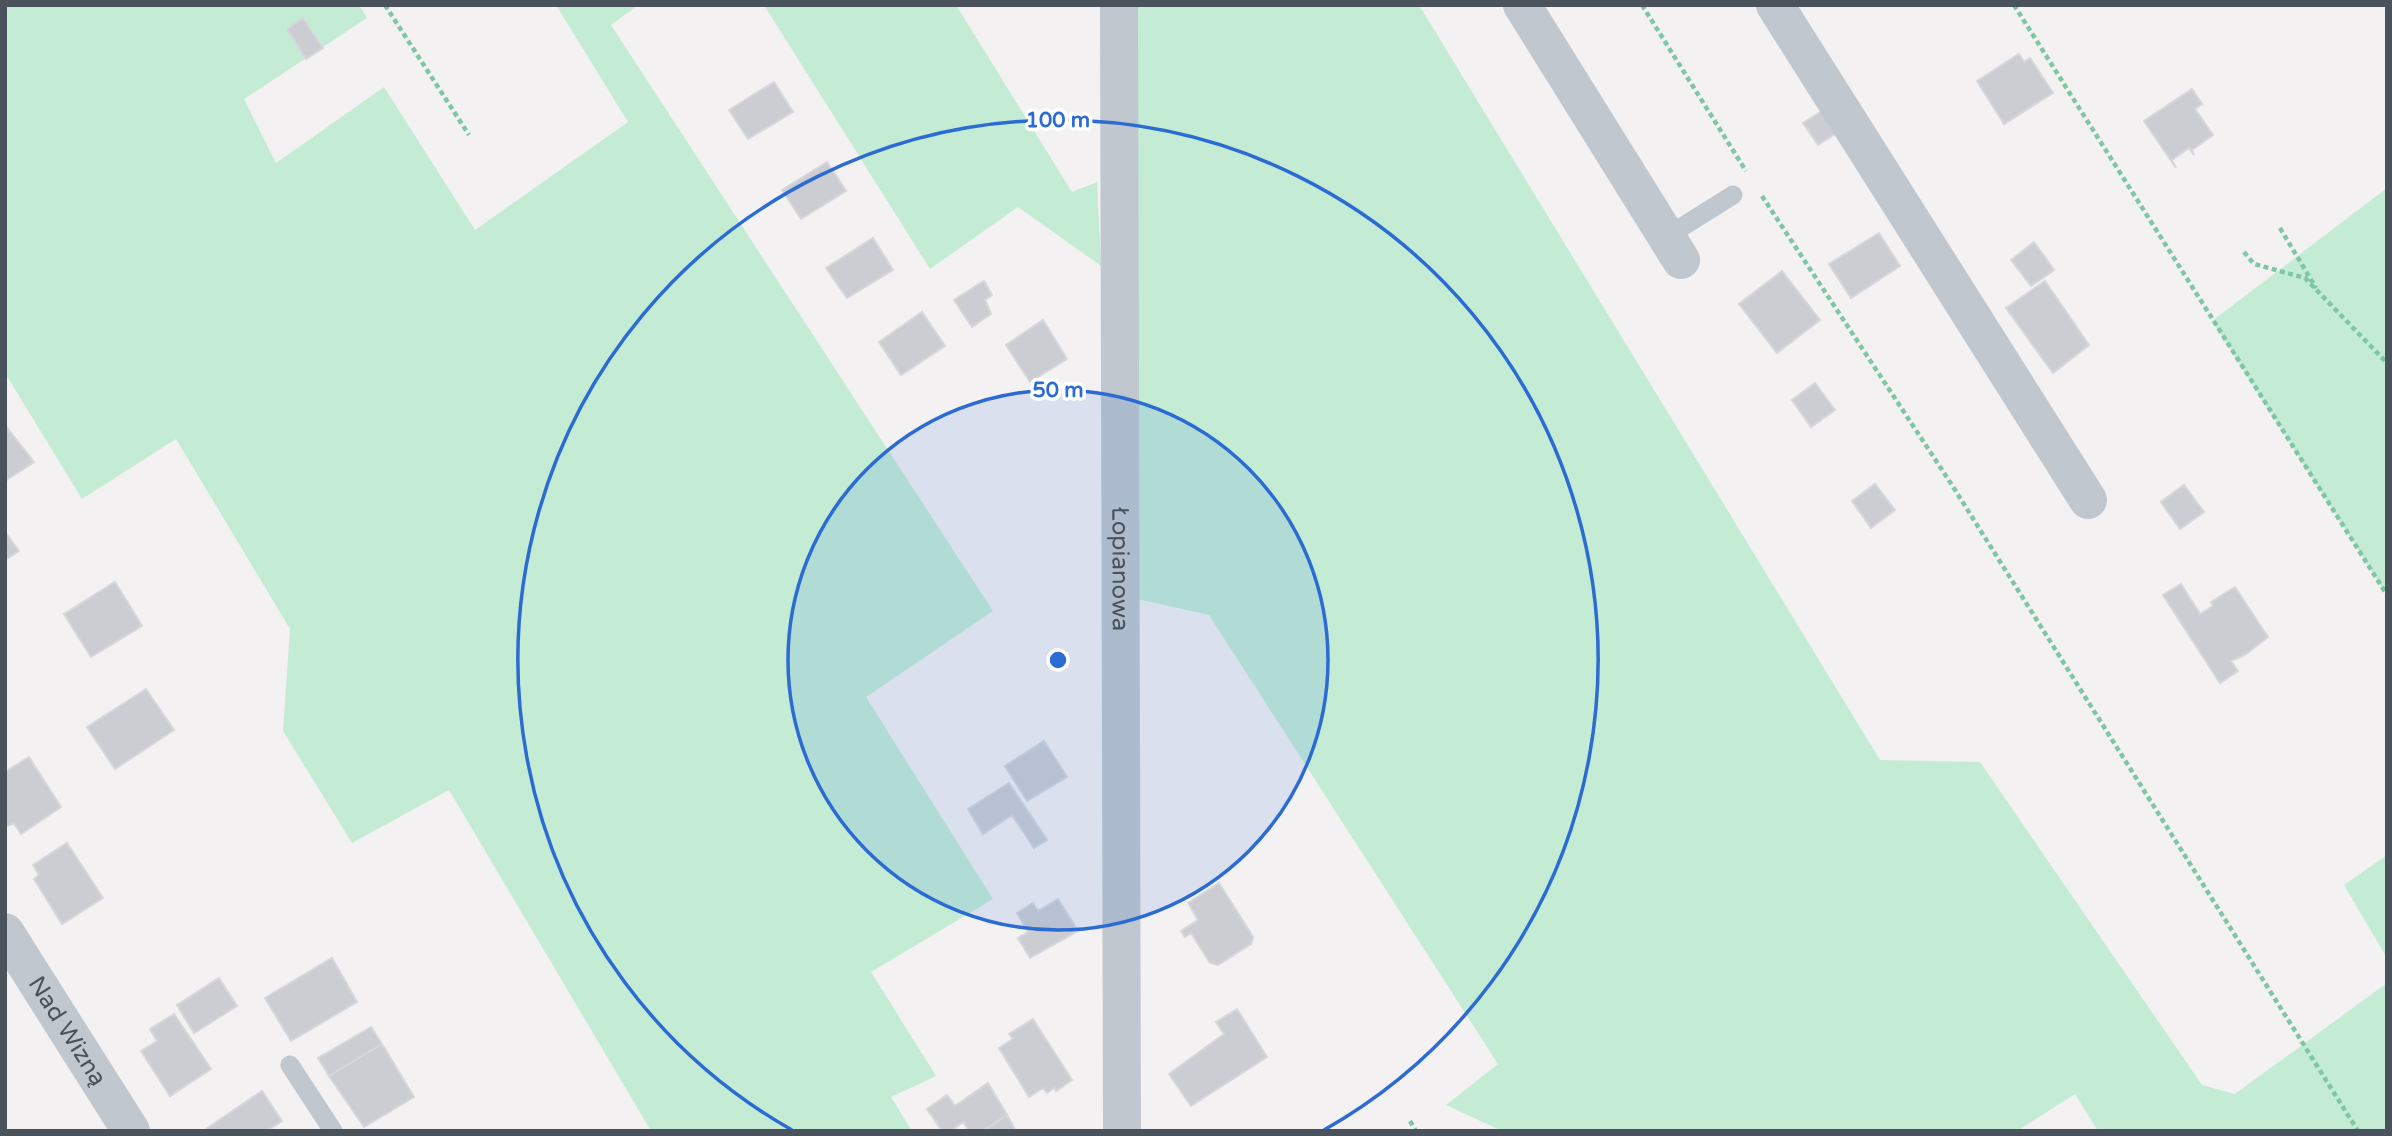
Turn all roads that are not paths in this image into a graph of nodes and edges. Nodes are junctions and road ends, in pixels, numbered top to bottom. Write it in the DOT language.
graph roads {
  1 [pos="1119,5"];
  2 [pos="1522,5"];
  3 [pos="1774,5"];
  4 [pos="1733,195"];
  5 [pos="1674,248"];
  6 [pos="2088,500"];
  7 [pos="5,932"];
  8 [pos="290,1065"];
  9 [pos="131,1131"];
  10 [pos="333,1131"];
  11 [pos="1122,1131"];
  1 -- 11 [label="street, Łopianowa"];
  2 -- 5 [label="street"];
  3 -- 6 [label="street"];
  4 -- 5 [label="lane"];
  7 -- 9 [label="street, Nad Wizną"];
  8 -- 10 [label="lane"];
}
